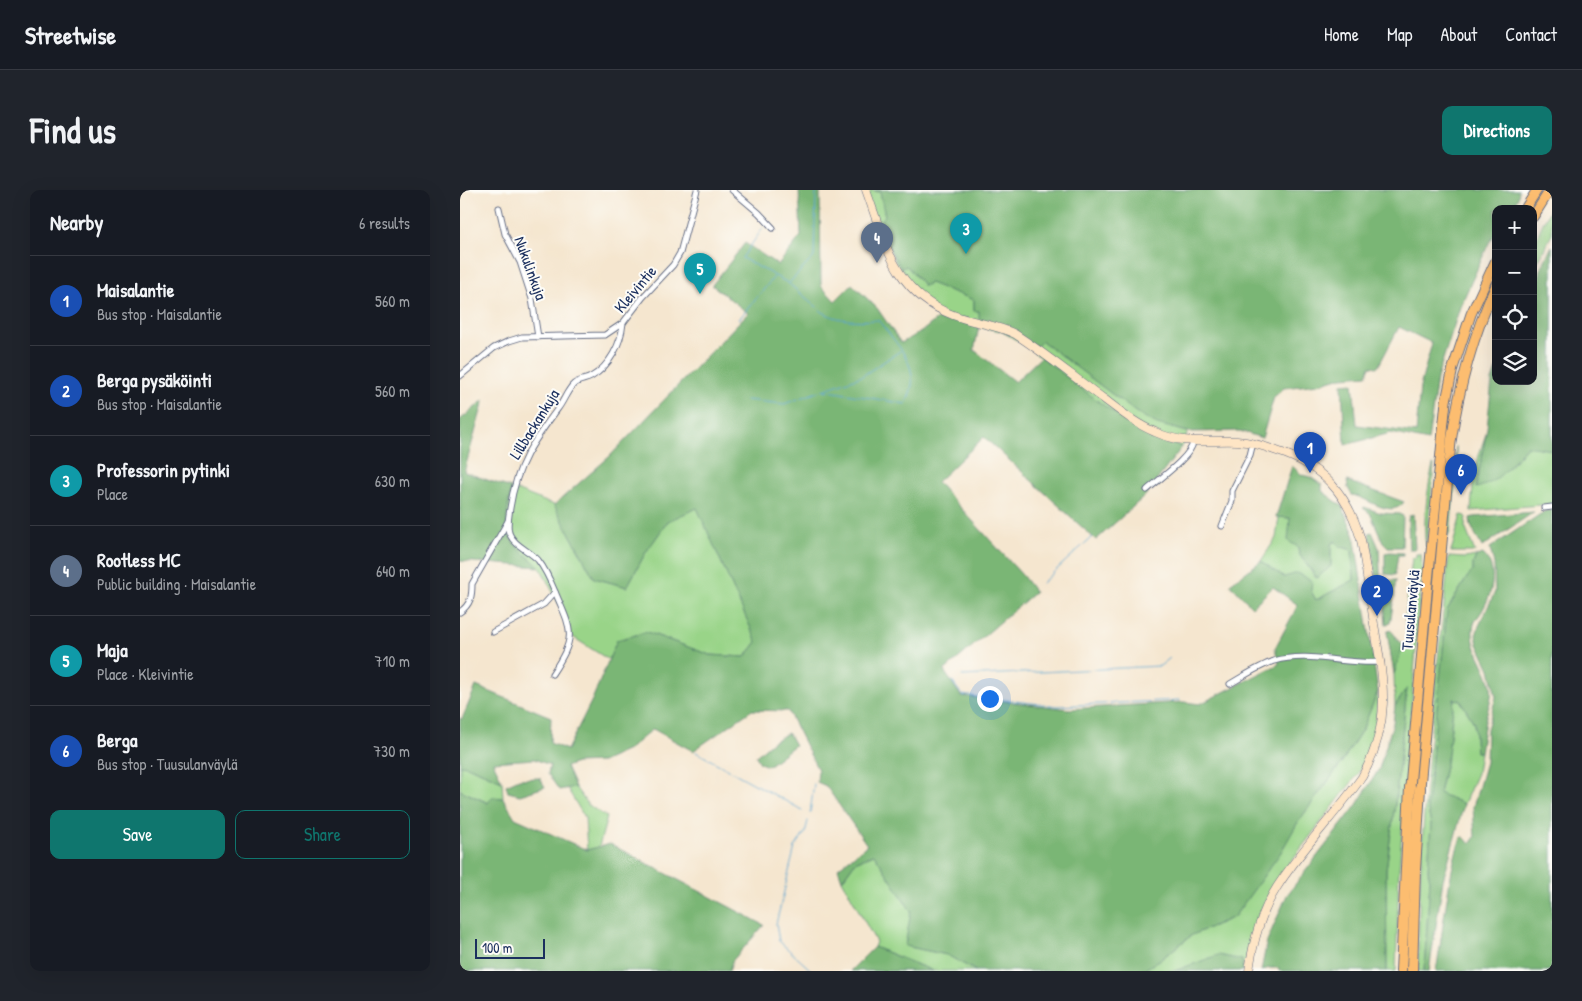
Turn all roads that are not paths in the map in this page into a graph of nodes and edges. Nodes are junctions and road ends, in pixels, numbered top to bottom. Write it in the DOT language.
graph roads {
  1 [pos="697,190"];
  2 [pos="732,190"];
  3 [pos="866,190"];
  4 [pos="1537,190"];
  5 [pos="1550,190"];
  6 [pos="1528,205"];
  7 [pos="499,208"];
  8 [pos="1537,211"];
  9 [pos="773,228"];
  10 [pos="1492,269"];
  11 [pos="1492,294"];
  12 [pos="623,323"];
  13 [pos="538,337"];
  14 [pos="460,376"];
  15 [pos="1193,442"];
  16 [pos="1253,443"];
  17 [pos="1147,490"];
  18 [pos="1552,507"];
  19 [pos="1544,508"];
  20 [pos="508,521"];
  21 [pos="1222,526"];
  22 [pos="555,592"];
  23 [pos="460,612"];
  24 [pos="493,632"];
  25 [pos="1381,662"];
  26 [pos="552,674"];
  27 [pos="1230,684"];
  28 [pos="1415,787"];
  29 [pos="1249,971"];
  30 [pos="1401,971"];
  31 [pos="1412,971"];
  1 -- 12 [label="street, Kleivintie"];
  2 -- 9 [label="street"];
  3 -- 15 [label="main road"];
  4 -- 6 [label="highway"];
  5 -- 8 [label="highway"];
  7 -- 13 [label="street, Nukulinkuja"];
  10 -- 28 [label="highway, Tuusulanväylä"];
  11 -- 28 [label="highway, Tuusulanväylä"];
  12 -- 13 [label="street, Kleivintie"];
  12 -- 20 [label="street, Lillbackankuja"];
  13 -- 14 [label="street, Kleivintie"];
  15 -- 16 [label="main road"];
  15 -- 17 [label="street"];
  16 -- 21 [label="street"];
  16 -- 25 [label="main road"];
  18 -- 19 [label="street"];
  20 -- 22 [label="street"];
  20 -- 23 [label="street"];
  22 -- 24 [label="street"];
  22 -- 26 [label="street"];
  25 -- 27 [label="street"];
  25 -- 29 [label="main road"];
  28 -- 30 [label="highway, Tuusulanväylä"];
  28 -- 31 [label="highway, Tuusulanväylä"];
}
